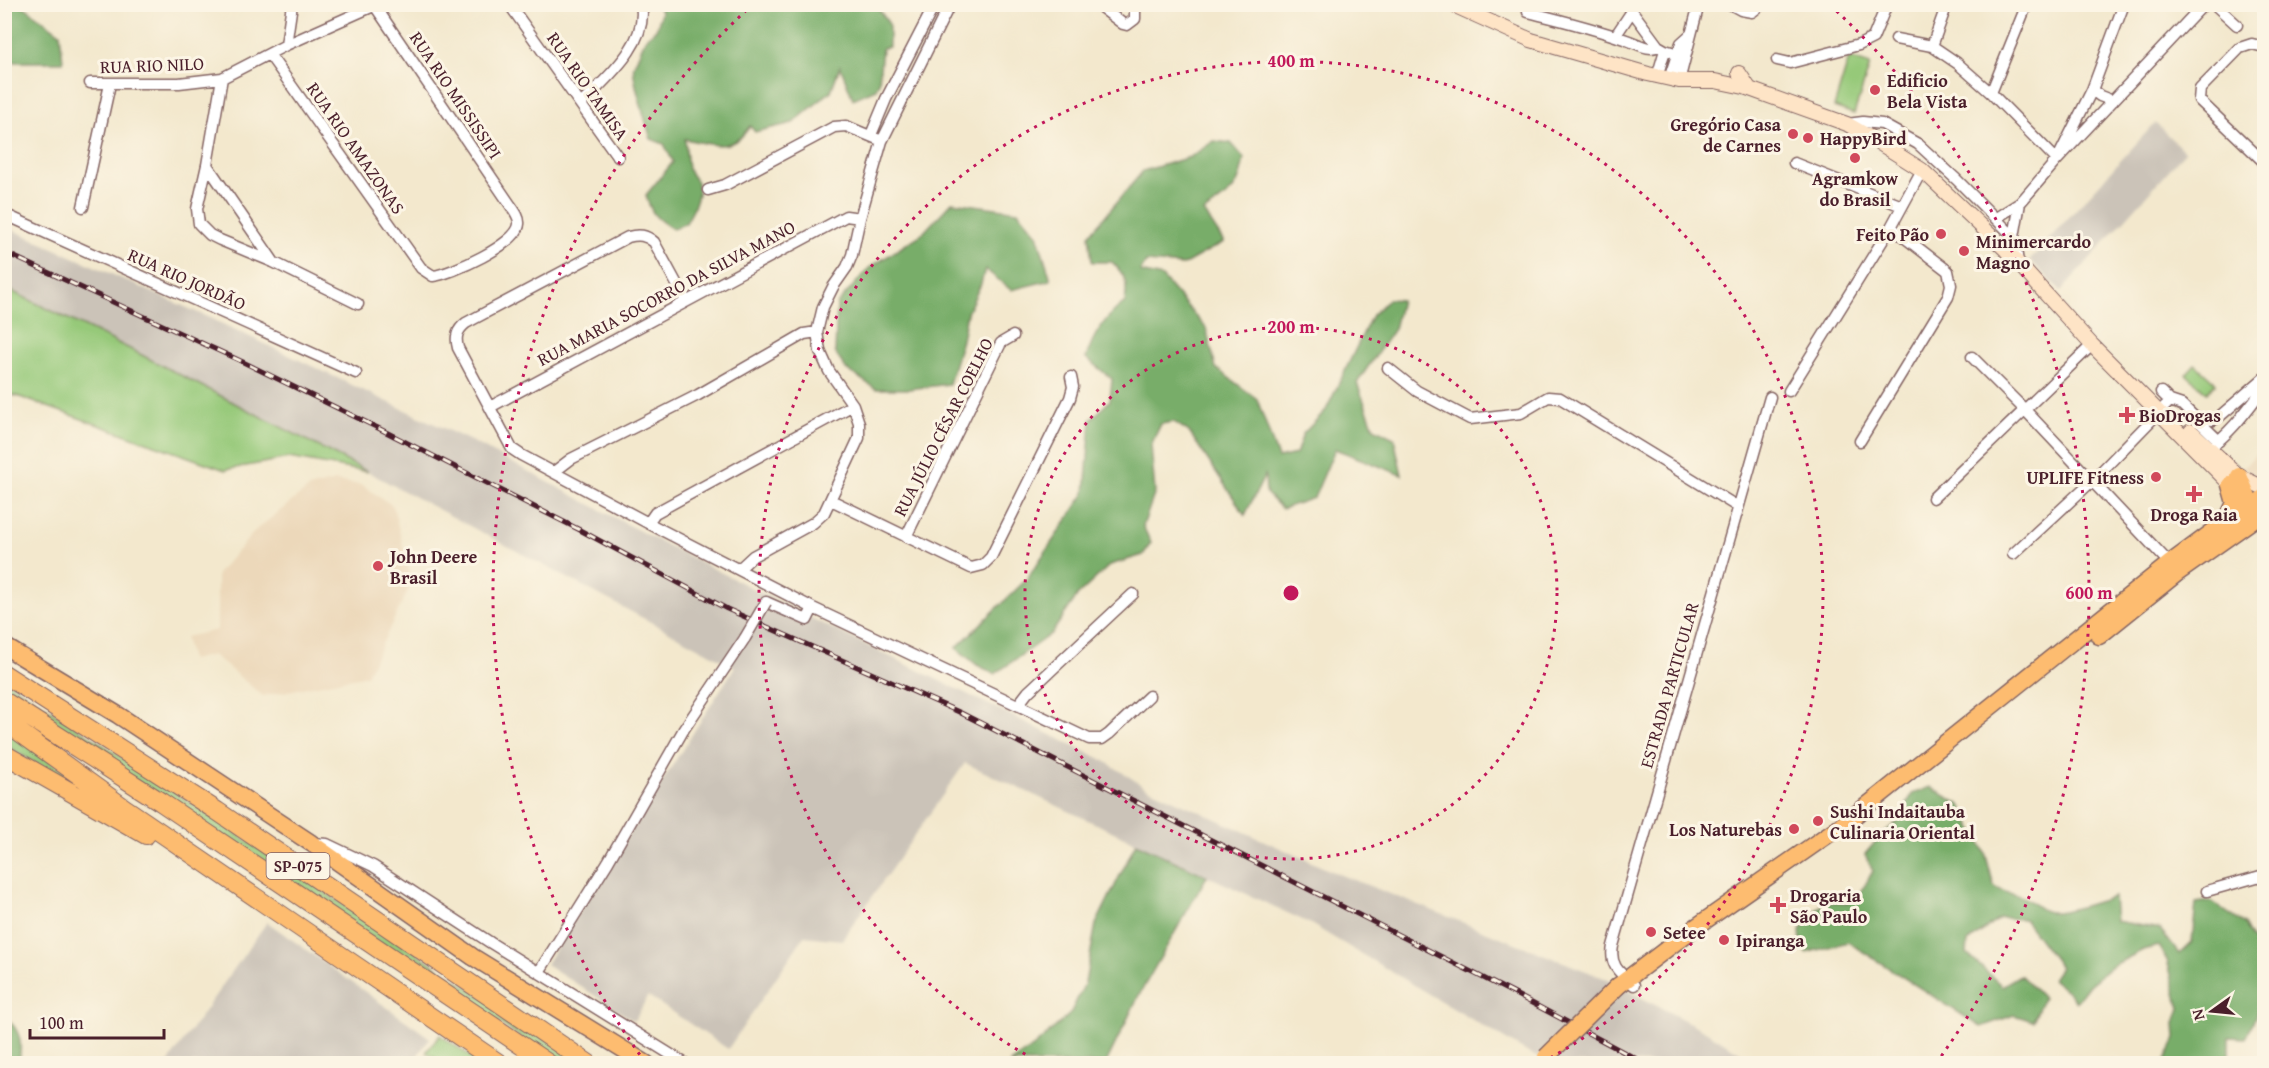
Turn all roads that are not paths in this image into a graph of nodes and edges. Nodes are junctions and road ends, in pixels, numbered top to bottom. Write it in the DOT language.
graph roads {
  1 [pos="292,4"];
  2 [pos="509,4"];
  3 [pos="641,4"];
  4 [pos="935,4"];
  5 [pos="950,4"];
  6 [pos="1135,4"];
  7 [pos="1451,4"];
  8 [pos="1730,4"];
  9 [pos="1762,4"];
  10 [pos="1887,4"];
  11 [pos="1947,4"];
  12 [pos="2027,4"];
  13 [pos="2124,4"];
  14 [pos="2204,4"];
  15 [pos="2214,4"];
  16 [pos="376,5"];
  17 [pos="1699,6"];
  18 [pos="1102,8"];
  19 [pos="1630,8"];
  20 [pos="1528,12"];
  21 [pos="2237,25"];
  22 [pos="1616,35"];
  23 [pos="1896,39"];
  24 [pos="286,45"];
  25 [pos="1932,46"];
  26 [pos="2264,47"];
  27 [pos="1661,48"];
  28 [pos="269,54"];
  29 [pos="1681,55"];
  30 [pos="1777,60"];
  31 [pos="222,78"];
  32 [pos="1668,79"];
  33 [pos="1715,81"];
  34 [pos="90,83"];
  35 [pos="110,84"];
  36 [pos="1749,88"];
  37 [pos="2092,90"];
  38 [pos="1991,93"];
  39 [pos="2113,101"];
  40 [pos="581,104"];
  41 [pos="1846,124"];
  42 [pos="1882,124"];
  43 [pos="871,135"];
  44 [pos="1873,139"];
  45 [pos="882,141"];
  46 [pos="618,157"];
  47 [pos="2057,160"];
  48 [pos="2265,162"];
  49 [pos="1794,163"];
  50 [pos="207,165"];
  51 [pos="1922,170"];
  52 [pos="708,190"];
  53 [pos="2020,203"];
  54 [pos="1902,206"];
  55 [pos="83,207"];
  56 [pos="4,214"];
  57 [pos="860,218"];
  58 [pos="1996,218"];
  59 [pos="1891,227"];
  60 [pos="2014,237"];
  61 [pos="415,261"];
  62 [pos="273,262"];
  63 [pos="2018,262"];
  64 [pos="686,302"];
  65 [pos="358,304"];
  66 [pos="817,332"];
  67 [pos="1013,336"];
  68 [pos="2092,345"];
  69 [pos="1972,357"];
  70 [pos="1388,368"];
  71 [pos="356,373"];
  72 [pos="1071,377"];
  73 [pos="2265,378"];
  74 [pos="2265,388"];
  75 [pos="1789,391"];
  76 [pos="2161,392"];
  77 [pos="1770,397"];
  78 [pos="852,405"];
  79 [pos="490,407"];
  80 [pos="2164,407"];
  81 [pos="2026,411"];
  82 [pos="2196,418"];
  83 [pos="1860,441"];
  84 [pos="2193,445"];
  85 [pos="2214,445"];
  86 [pos="554,472"];
  87 [pos="2235,480"];
  88 [pos="2092,481"];
  89 [pos="2265,488"];
  90 [pos="1933,498"];
  91 [pos="831,500"];
  92 [pos="1738,507"];
  93 [pos="2259,509"];
  94 [pos="2226,522"];
  95 [pos="648,523"];
  96 [pos="906,537"];
  97 [pos="2013,554"];
  98 [pos="2174,568"];
  99 [pos="739,569"];
  100 [pos="1134,594"];
  101 [pos="813,608"];
  102 [pos="4,646"];
  103 [pos="4,674"];
  104 [pos="1149,696"];
  105 [pos="4,700"];
  106 [pos="1018,705"];
  107 [pos="4,721"];
  108 [pos="4,754"];
  109 [pos="311,843"];
  110 [pos="2265,875"];
  111 [pos="2207,891"];
  112 [pos="261,902"];
  113 [pos="538,972"];
  114 [pos="1626,985"];
  115 [pos="1547,1062"];
  116 [pos="500,1064"];
  117 [pos="549,1064"];
  118 [pos="589,1064"];
  119 [pos="647,1064"];
  120 [pos="686,1064"];
  1 -- 24 [label="street"];
  2 -- 40 [label="street, RUA RIO TAMISA"];
  3 -- 40 [label="street"];
  4 -- 43 [label="street"];
  5 -- 45 [label="street"];
  6 -- 18 [label="street"];
  7 -- 32 [label="main road"];
  8 -- 9 [label="street"];
  10 -- 30 [label="street"];
  11 -- 25 [label="street"];
  12 -- 38 [label="street"];
  13 -- 37 [label="street"];
  14 -- 39 [label="street"];
  15 -- 21 [label="street"];
  16 -- 24 [label="street, RUA RIO NILO"];
  16 -- 61 [label="street, RUA RIO MISSISSIPI"];
  17 -- 29 [label="street"];
  19 -- 22 [label="street"];
  19 -- 27 [label="street"];
  20 -- 22 [label="street"];
  22 -- 27 [label="street"];
  23 -- 25 [label="street"];
  24 -- 28 [label="street, RUA RIO NILO"];
  25 -- 38 [label="street"];
  26 -- 48 [label="street"];
  27 -- 29 [label="street"];
  27 -- 32 [label="street"];
  28 -- 31 [label="street, RUA RIO NILO"];
  28 -- 61 [label="street, RUA RIO AMAZONAS"];
  29 -- 32 [label="street"];
  31 -- 35 [label="street, RUA RIO NILO"];
  31 -- 50 [label="street"];
  32 -- 33 [label="main road"];
  33 -- 36 [label="main road"];
  33 -- 36 [label="main road"];
  34 -- 35 [label="street, RUA RIO NILO"];
  35 -- 55 [label="street"];
  36 -- 41 [label="main road"];
  37 -- 39 [label="street"];
  37 -- 47 [label="street"];
  38 -- 47 [label="street"];
  39 -- 47 [label="street"];
  40 -- 46 [label="street, RUA RIO TAMISA"];
  41 -- 42 [label="street"];
  41 -- 44 [label="main road"];
  42 -- 44 [label="street"];
  42 -- 58 [label="street"];
  43 -- 45 [label="street"];
  43 -- 52 [label="street"];
  44 -- 51 [label="main road"];
  45 -- 57 [label="street"];
  47 -- 53 [label="street"];
  49 -- 54 [label="street"];
  50 -- 62 [label="street"];
  50 -- 62 [label="street"];
  51 -- 54 [label="street"];
  51 -- 63 [label="main road"];
  53 -- 58 [label="street"];
  53 -- 60 [label="street"];
  54 -- 59 [label="street"];
  56 -- 71 [label="street, RUA RIO JORDÃO"];
  57 -- 64 [label="street, RUA MARIA SOCORRO DA SILVA MANO"];
  57 -- 66 [label="street"];
  58 -- 60 [label="street"];
  59 -- 75 [label="street"];
  59 -- 83 [label="street"];
  60 -- 63 [label="street"];
  62 -- 65 [label="street"];
  63 -- 68 [label="main road"];
  64 -- 79 [label="street, RUA MARIA SOCORRO DA SILVA MANO"];
  64 -- 79 [label="street"];
  66 -- 78 [label="street"];
  66 -- 86 [label="street"];
  67 -- 96 [label="street, RUA JÚLIO CÉSAR COELHO"];
  68 -- 80 [label="main road"];
  68 -- 81 [label="street"];
  69 -- 81 [label="street"];
  70 -- 92 [label="street"];
  72 -- 96 [label="street"];
  73 -- 82 [label="street"];
  74 -- 85 [label="street"];
  76 -- 80 [label="street"];
  77 -- 92 [label="street, ESTRADA PARTICULAR"];
  78 -- 91 [label="street"];
  78 -- 95 [label="street"];
  79 -- 86 [label="street"];
  80 -- 82 [label="street"];
  80 -- 84 [label="main road"];
  80 -- 85 [label="main road"];
  80 -- 88 [label="street"];
  81 -- 88 [label="street"];
  81 -- 90 [label="street"];
  82 -- 85 [label="street"];
  84 -- 85 [label="main road"];
  84 -- 87 [label="main road"];
  85 -- 87 [label="main road"];
  86 -- 95 [label="street"];
  87 -- 89 [label="main road"];
  87 -- 93 [label="main road"];
  87 -- 94 [label="main road"];
  88 -- 97 [label="street"];
  88 -- 98 [label="street"];
  91 -- 96 [label="street"];
  91 -- 99 [label="street"];
  92 -- 114 [label="street, ESTRADA PARTICULAR"];
  93 -- 94 [label="main road"];
  93 -- 98 [label="main road"];
  94 -- 98 [label="main road"];
  95 -- 99 [label="street"];
  98 -- 114 [label="main road"];
  99 -- 101 [label="street"];
  100 -- 106 [label="street"];
  101 -- 106 [label="street"];
  101 -- 113 [label="street, bridge"];
  102 -- 109 [label="main road"];
  103 -- 118 [label="highway, SP-075"];
  104 -- 106 [label="street"];
  105 -- 117 [label="highway, SP-075"];
  107 -- 112 [label="highway"];
  108 -- 112 [label="highway"];
  109 -- 113 [label="street"];
  109 -- 119 [label="main road"];
  110 -- 111 [label="street"];
  112 -- 116 [label="highway"];
  113 -- 120 [label="street"];
  114 -- 115 [label="main road"];
}
